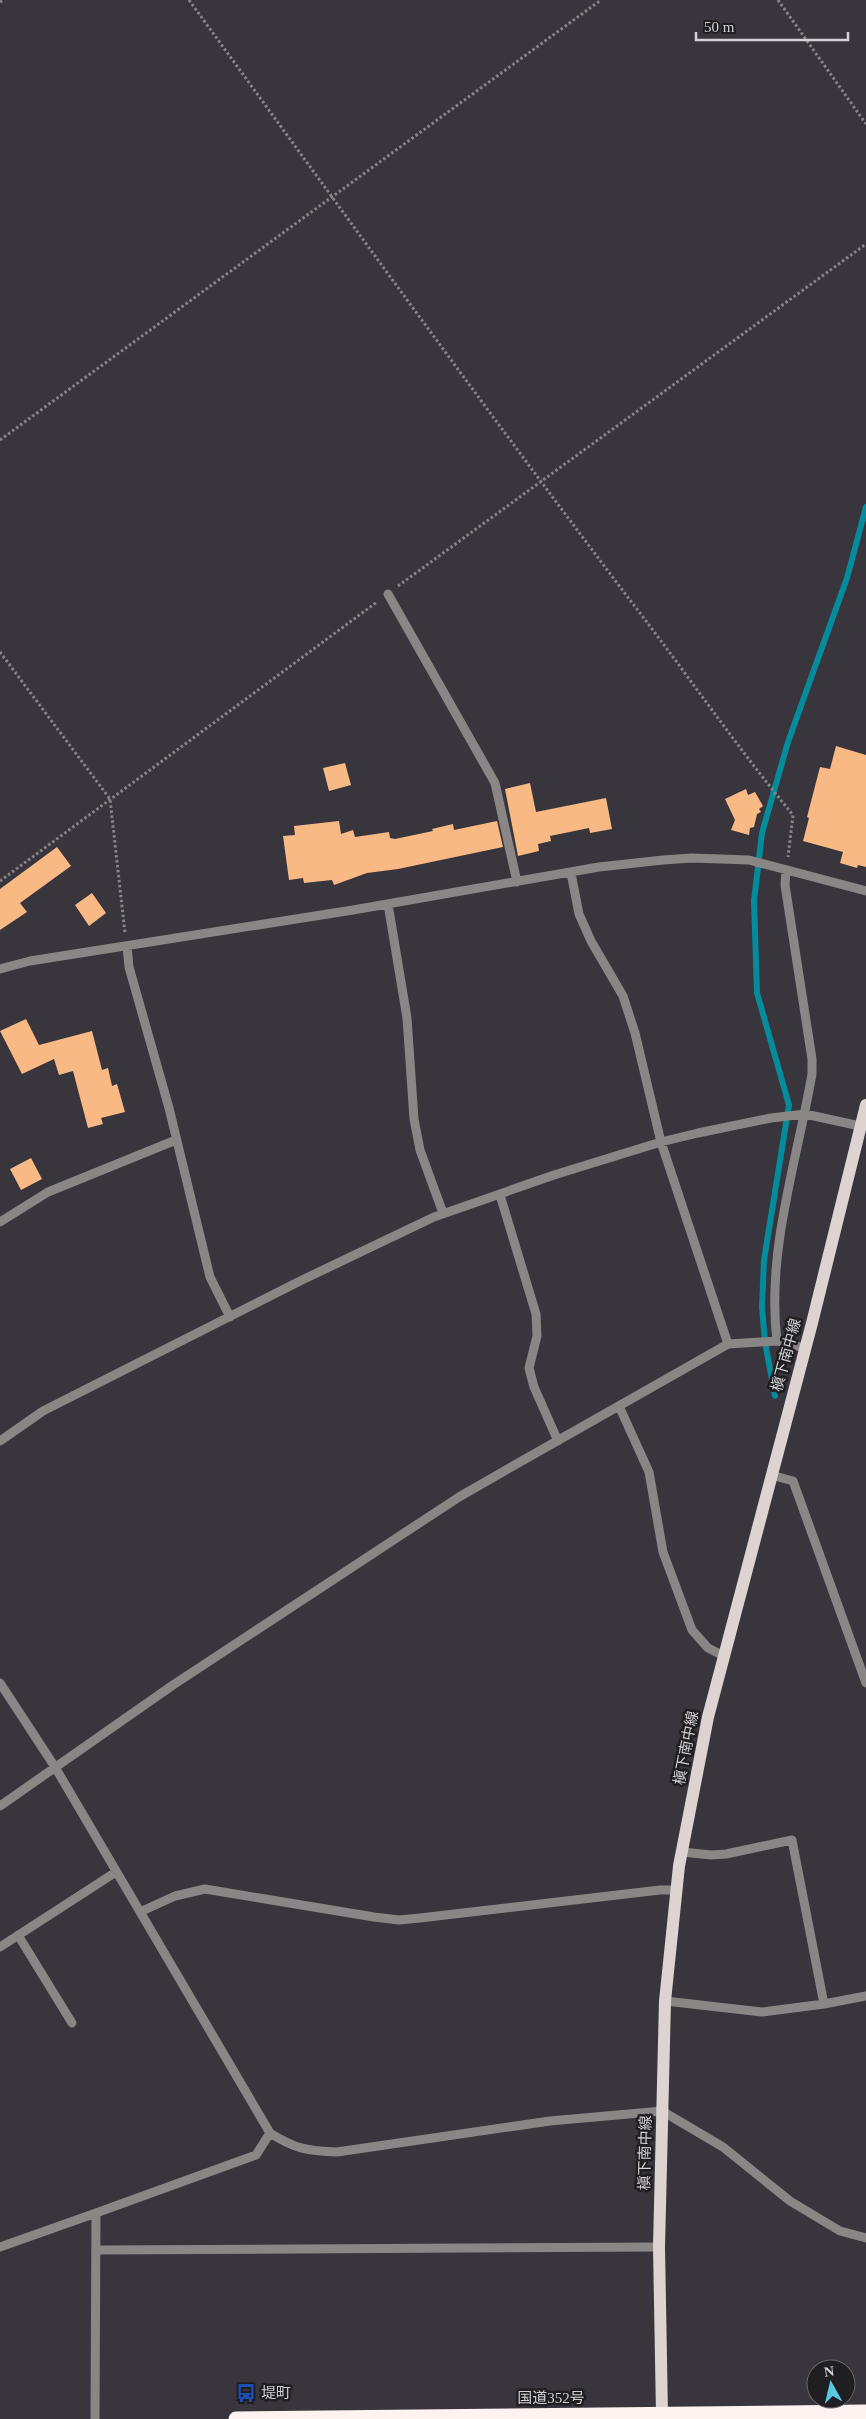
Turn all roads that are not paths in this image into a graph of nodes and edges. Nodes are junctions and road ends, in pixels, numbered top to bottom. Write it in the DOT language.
graph roads {
  1 [pos="388,594"];
  2 [pos="786,870"];
  3 [pos="571,873"];
  4 [pos="517,882"];
  5 [pos="866,892"];
  6 [pos="388,904"];
  7 [pos="127,946"];
  8 [pos="0,969"];
  9 [pos="866,1105"];
  10 [pos="805,1114"];
  11 [pos="860,1126"];
  12 [pos="176,1140"];
  13 [pos="661,1142"];
  14 [pos="500,1194"];
  15 [pos="444,1213"];
  16 [pos="0,1222"];
  17 [pos="230,1317"];
  18 [pos="777,1341"];
  19 [pos="728,1344"];
  20 [pos="805,1348"];
  21 [pos="619,1406"];
  22 [pos="0,1441"];
  23 [pos="558,1441"];
  24 [pos="771,1475"];
  25 [pos="724,1656"];
  26 [pos="0,1683"];
  27 [pos="866,1683"];
  28 [pos="55,1766"];
  29 [pos="0,1806"];
  30 [pos="682,1852"];
  31 [pos="116,1872"];
  32 [pos="677,1890"];
  33 [pos="140,1912"];
  34 [pos="18,1935"];
  35 [pos="0,1946"];
  36 [pos="866,1996"];
  37 [pos="665,2001"];
  38 [pos="824,2004"];
  39 [pos="72,2022"];
  40 [pos="662,2111"];
  41 [pos="270,2133"];
  42 [pos="96,2213"];
  43 [pos="866,2238"];
  44 [pos="0,2247"];
  45 [pos="659,2247"];
  46 [pos="98,2250"];
  47 [pos="866,2412"];
  48 [pos="662,2417"];
  49 [pos="94,2419"];
  50 [pos="236,2419"];
  1 -- 4 [label="street"];
  2 -- 3 [label="street"];
  2 -- 5 [label="street"];
  2 -- 10 [label="street"];
  3 -- 4 [label="street"];
  3 -- 13 [label="street"];
  4 -- 6 [label="street"];
  6 -- 7 [label="street"];
  6 -- 15 [label="street"];
  7 -- 8 [label="street"];
  7 -- 12 [label="street"];
  9 -- 11 [label="main road, 槇下南中線"];
  10 -- 11 [label="street"];
  10 -- 13 [label="street"];
  10 -- 18 [label="street"];
  11 -- 20 [label="main road, 槇下南中線"];
  12 -- 16 [label="street"];
  12 -- 17 [label="street"];
  13 -- 14 [label="street"];
  13 -- 19 [label="street"];
  14 -- 15 [label="street"];
  14 -- 23 [label="street"];
  15 -- 17 [label="street"];
  17 -- 22 [label="street"];
  18 -- 19 [label="street"];
  18 -- 20 [label="street"];
  19 -- 21 [label="street"];
  20 -- 24 [label="main road, 槇下南中線"];
  21 -- 23 [label="street"];
  21 -- 25 [label="street"];
  23 -- 28 [label="street"];
  24 -- 25 [label="main road, 槇下南中線"];
  24 -- 27 [label="street"];
  25 -- 30 [label="main road, 槇下南中線"];
  26 -- 28 [label="street"];
  28 -- 29 [label="street"];
  28 -- 31 [label="street"];
  30 -- 32 [label="main road, 槇下南中線"];
  30 -- 38 [label="street"];
  31 -- 33 [label="street"];
  31 -- 34 [label="street"];
  32 -- 33 [label="street"];
  32 -- 37 [label="main road, 槇下南中線"];
  33 -- 41 [label="street"];
  34 -- 35 [label="street"];
  34 -- 39 [label="street"];
  36 -- 38 [label="street"];
  37 -- 38 [label="street"];
  37 -- 40 [label="main road, 槇下南中線"];
  40 -- 41 [label="street"];
  40 -- 43 [label="street"];
  40 -- 45 [label="main road, 槇下南中線"];
  41 -- 42 [label="street"];
  42 -- 44 [label="street"];
  42 -- 46 [label="street"];
  45 -- 46 [label="street"];
  45 -- 48 [label="main road, 槇下南中線"];
  46 -- 49 [label="street"];
  47 -- 48 [label="highway, 国道352号"];
  48 -- 50 [label="highway, 国道352号"];
}
